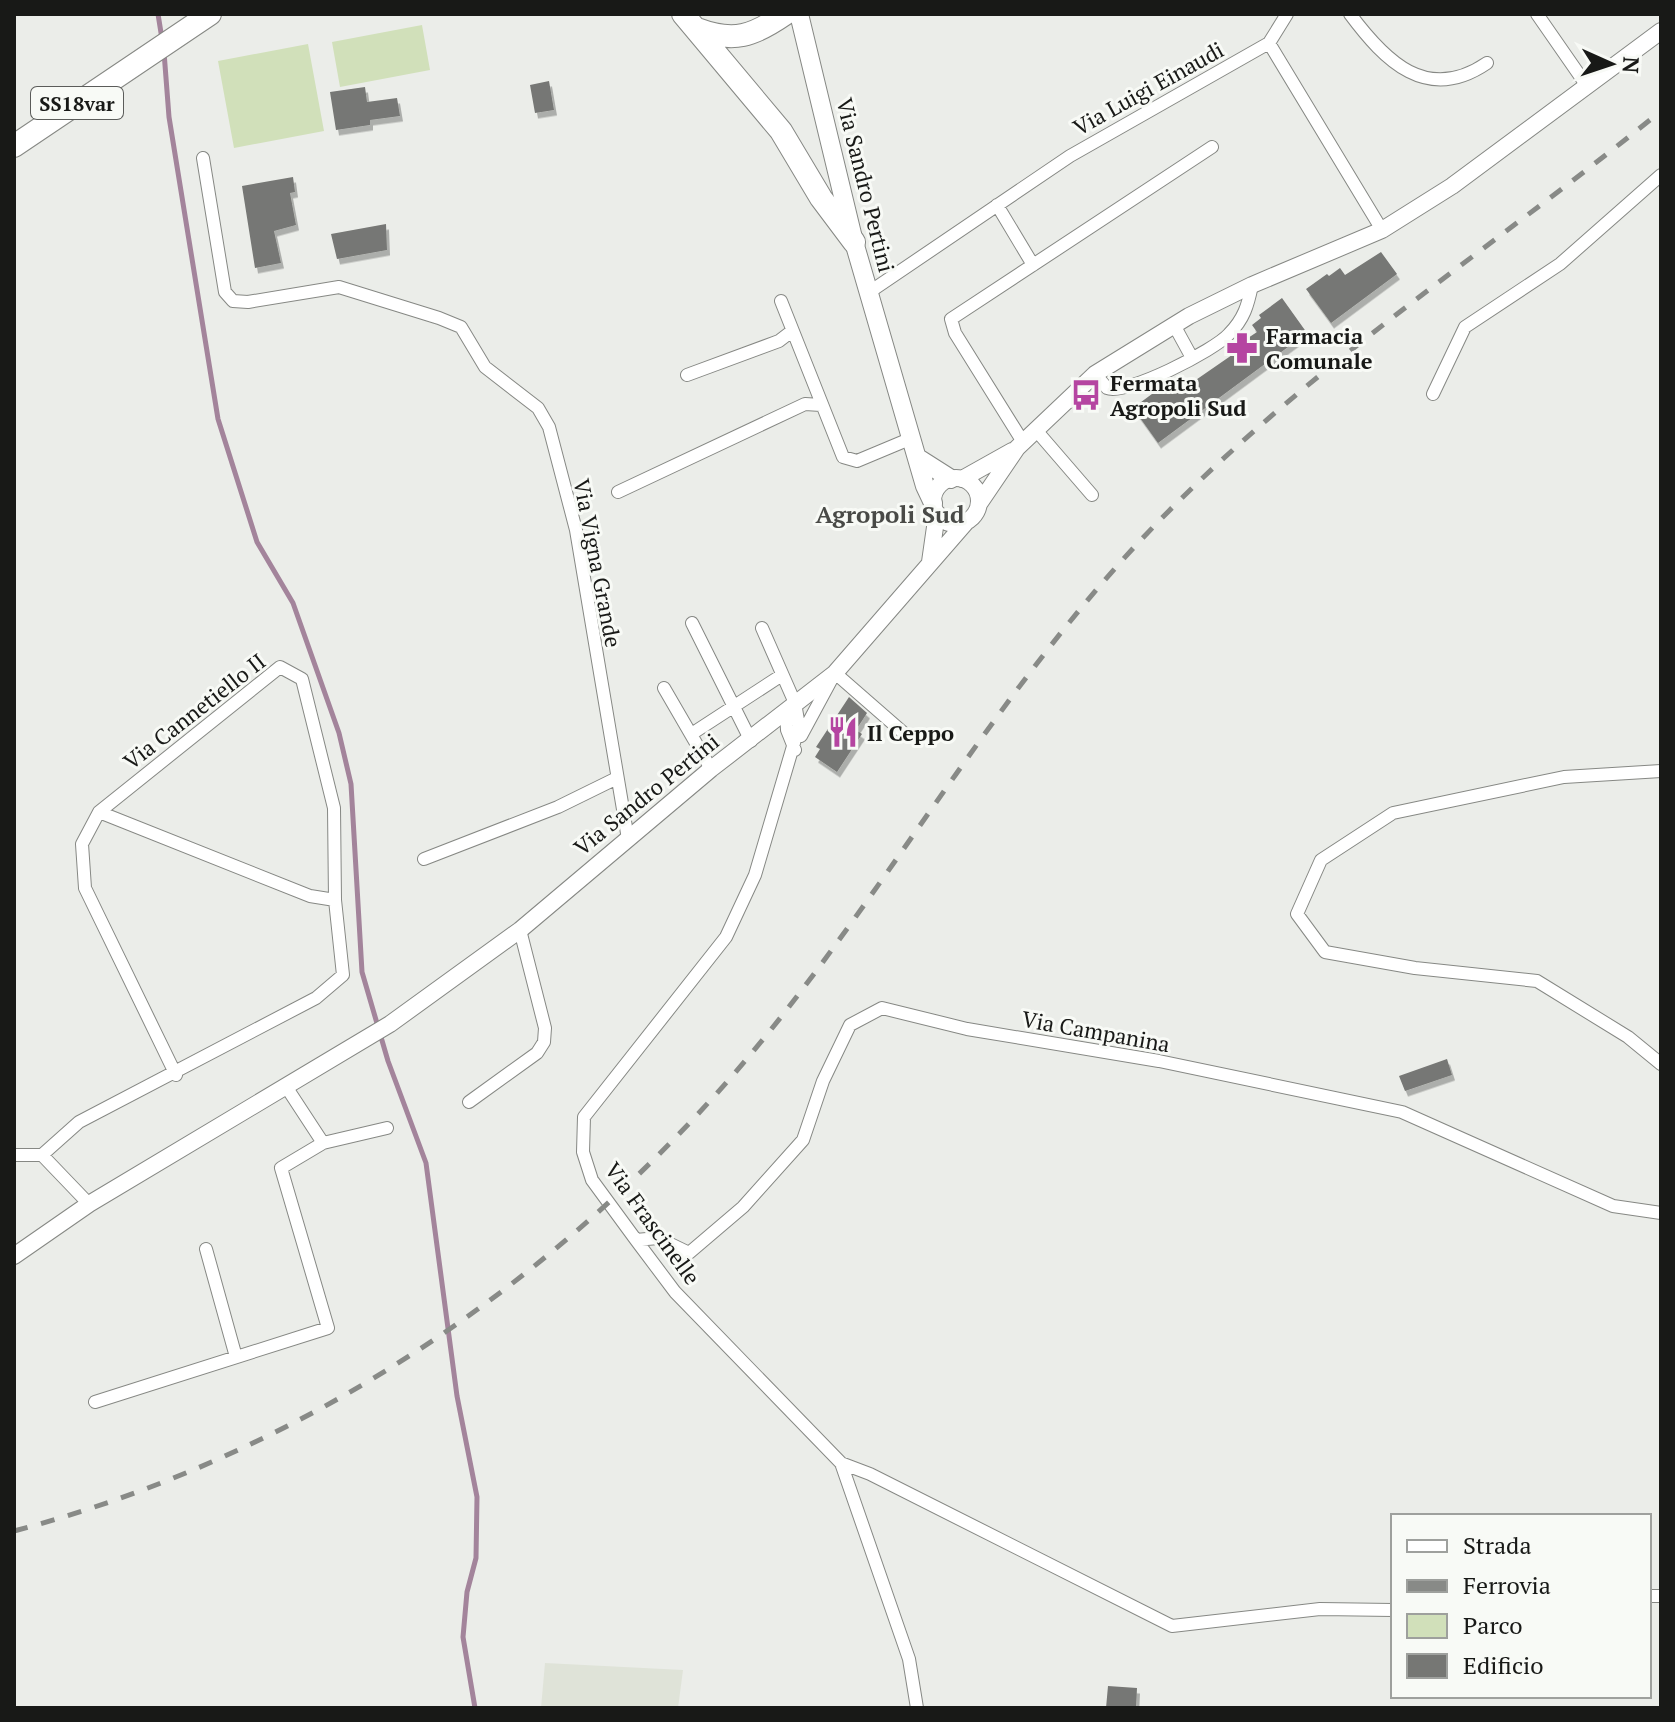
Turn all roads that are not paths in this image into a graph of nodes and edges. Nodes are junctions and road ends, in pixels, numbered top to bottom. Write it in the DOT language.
graph roads {
  1 [pos="210,14"];
  2 [pos="785,14"];
  3 [pos="799,14"];
  4 [pos="1287,14"];
  5 [pos="1350,14"];
  6 [pos="1537,14"];
  7 [pos="689,21"];
  8 [pos="1661,31"];
  9 [pos="1269,43"];
  10 [pos="1487,63"];
  11 [pos="1587,86"];
  12 [pos="14,146"];
  13 [pos="1212,147"];
  14 [pos="203,158"];
  15 [pos="1661,175"];
  16 [pos="997,205"];
  17 [pos="1382,230"];
  18 [pos="854,242"];
  19 [pos="1033,265"];
  20 [pos="1252,285"];
  21 [pos="868,293"];
  22 [pos="781,301"];
  23 [pos="1174,325"];
  24 [pos="792,331"];
  25 [pos="1191,356"];
  26 [pos="1095,374"];
  27 [pos="687,375"];
  28 [pos="1433,394"];
  29 [pos="821,405"];
  30 [pos="912,438"];
  31 [pos="1025,440"];
  32 [pos="918,458"];
  33 [pos="956,479"];
  34 [pos="618,492"];
  35 [pos="1092,495"];
  36 [pos="979,504"];
  37 [pos="935,508"];
  38 [pos="967,521"];
  39 [pos="930,562"];
  40 [pos="692,623"];
  41 [pos="762,628"];
  42 [pos="835,673"];
  43 [pos="782,675"];
  44 [pos="664,688"];
  45 [pos="731,705"];
  46 [pos="791,707"];
  47 [pos="693,733"];
  48 [pos="906,735"];
  49 [pos="757,736"];
  50 [pos="793,746"];
  51 [pos="711,769"];
  52 [pos="1661,771"];
  53 [pos="615,779"];
  54 [pos="99,812"];
  55 [pos="628,839"];
  56 [pos="424,859"];
  57 [pos="335,900"];
  58 [pos="520,930"];
  59 [pos="1661,1064"];
  60 [pos="176,1075"];
  61 [pos="287,1088"];
  62 [pos="469,1102"];
  63 [pos="387,1128"];
  64 [pos="323,1143"];
  65 [pos="14,1155"];
  66 [pos="42,1155"];
  67 [pos="89,1204"];
  68 [pos="1661,1213"];
  69 [pos="636,1240"];
  70 [pos="206,1249"];
  71 [pos="14,1256"];
  72 [pos="236,1357"];
  73 [pos="95,1402"];
  74 [pos="841,1463"];
  75 [pos="1391,1610"];
  76 [pos="917,1708"];
  1 -- 12 [label="highway, SS18var"];
  2 -- 7 [label="highway"];
  3 -- 18 [label="main road, Via Sandro Pertini"];
  4 -- 9 [label="street"];
  5 -- 10 [label="street"];
  6 -- 11 [label="street"];
  7 -- 18 [label="highway"];
  8 -- 11 [label="street"];
  9 -- 16 [label="street, Via Luigi Einaudi"];
  9 -- 17 [label="street"];
  11 -- 17 [label="street"];
  13 -- 19 [label="street"];
  14 -- 53 [label="street, Via Vigna Grande"];
  15 -- 28 [label="street"];
  16 -- 19 [label="street"];
  16 -- 21 [label="street, Via Luigi Einaudi"];
  17 -- 20 [label="street"];
  18 -- 21 [label="main road, Via Sandro Pertini"];
  19 -- 31 [label="street"];
  20 -- 23 [label="street"];
  20 -- 25 [label="street"];
  21 -- 30 [label="main road, Via Sandro Pertini"];
  22 -- 24 [label="street"];
  23 -- 25 [label="street"];
  23 -- 26 [label="street"];
  24 -- 27 [label="street"];
  24 -- 29 [label="street"];
  25 -- 26 [label="street"];
  26 -- 31 [label="street"];
  29 -- 30 [label="street"];
  29 -- 34 [label="street"];
  30 -- 32 [label="main road, Via Sandro Pertini"];
  31 -- 33 [label="street"];
  31 -- 35 [label="street"];
  31 -- 36 [label="street"];
  32 -- 33 [label="main road"];
  32 -- 37 [label="main road, Via Sandro Pertini"];
  33 -- 36 [label="street"];
  33 -- 37 [label="street"];
  36 -- 38 [label="street"];
  37 -- 38 [label="street"];
  37 -- 39 [label="street, Via Sandro Pertini"];
  38 -- 39 [label="street, Via Sandro Pertini"];
  39 -- 42 [label="street, Via Sandro Pertini"];
  40 -- 45 [label="street"];
  41 -- 43 [label="street, Via Frascinelle"];
  42 -- 46 [label="street, Via Sandro Pertini"];
  42 -- 48 [label="street"];
  42 -- 50 [label="street, Via Frascinelle"];
  43 -- 45 [label="street"];
  43 -- 46 [label="street, Via Frascinelle"];
  44 -- 47 [label="street"];
  45 -- 47 [label="street"];
  45 -- 49 [label="street"];
  46 -- 49 [label="street, Via Sandro Pertini"];
  46 -- 50 [label="street, Via Frascinelle"];
  47 -- 51 [label="street"];
  49 -- 50 [label="street"];
  49 -- 51 [label="street, Via Sandro Pertini"];
  50 -- 69 [label="street, Via Frascinelle"];
  51 -- 55 [label="street, Via Sandro Pertini"];
  52 -- 59 [label="street"];
  53 -- 55 [label="street, Via Vigna Grande"];
  53 -- 56 [label="street"];
  54 -- 57 [label="street"];
  54 -- 57 [label="street, Via Cannetiello II"];
  54 -- 60 [label="street, Via Cannetiello II"];
  55 -- 58 [label="street, Via Sandro Pertini"];
  57 -- 60 [label="street, Via Cannetiello II"];
  58 -- 61 [label="street, Via Sandro Pertini"];
  58 -- 62 [label="street"];
  60 -- 66 [label="street, Via Cannetiello II"];
  61 -- 64 [label="street"];
  61 -- 67 [label="street, Via Sandro Pertini"];
  63 -- 64 [label="street"];
  64 -- 72 [label="street"];
  65 -- 66 [label="street"];
  66 -- 67 [label="street"];
  67 -- 71 [label="street, Via Sandro Pertini"];
  68 -- 69 [label="street, Via Campanina"];
  69 -- 74 [label="street, Via Frascinelle"];
  70 -- 72 [label="street"];
  72 -- 73 [label="street"];
  74 -- 75 [label="street"];
  74 -- 76 [label="street, Via Frascinelle"];
}
